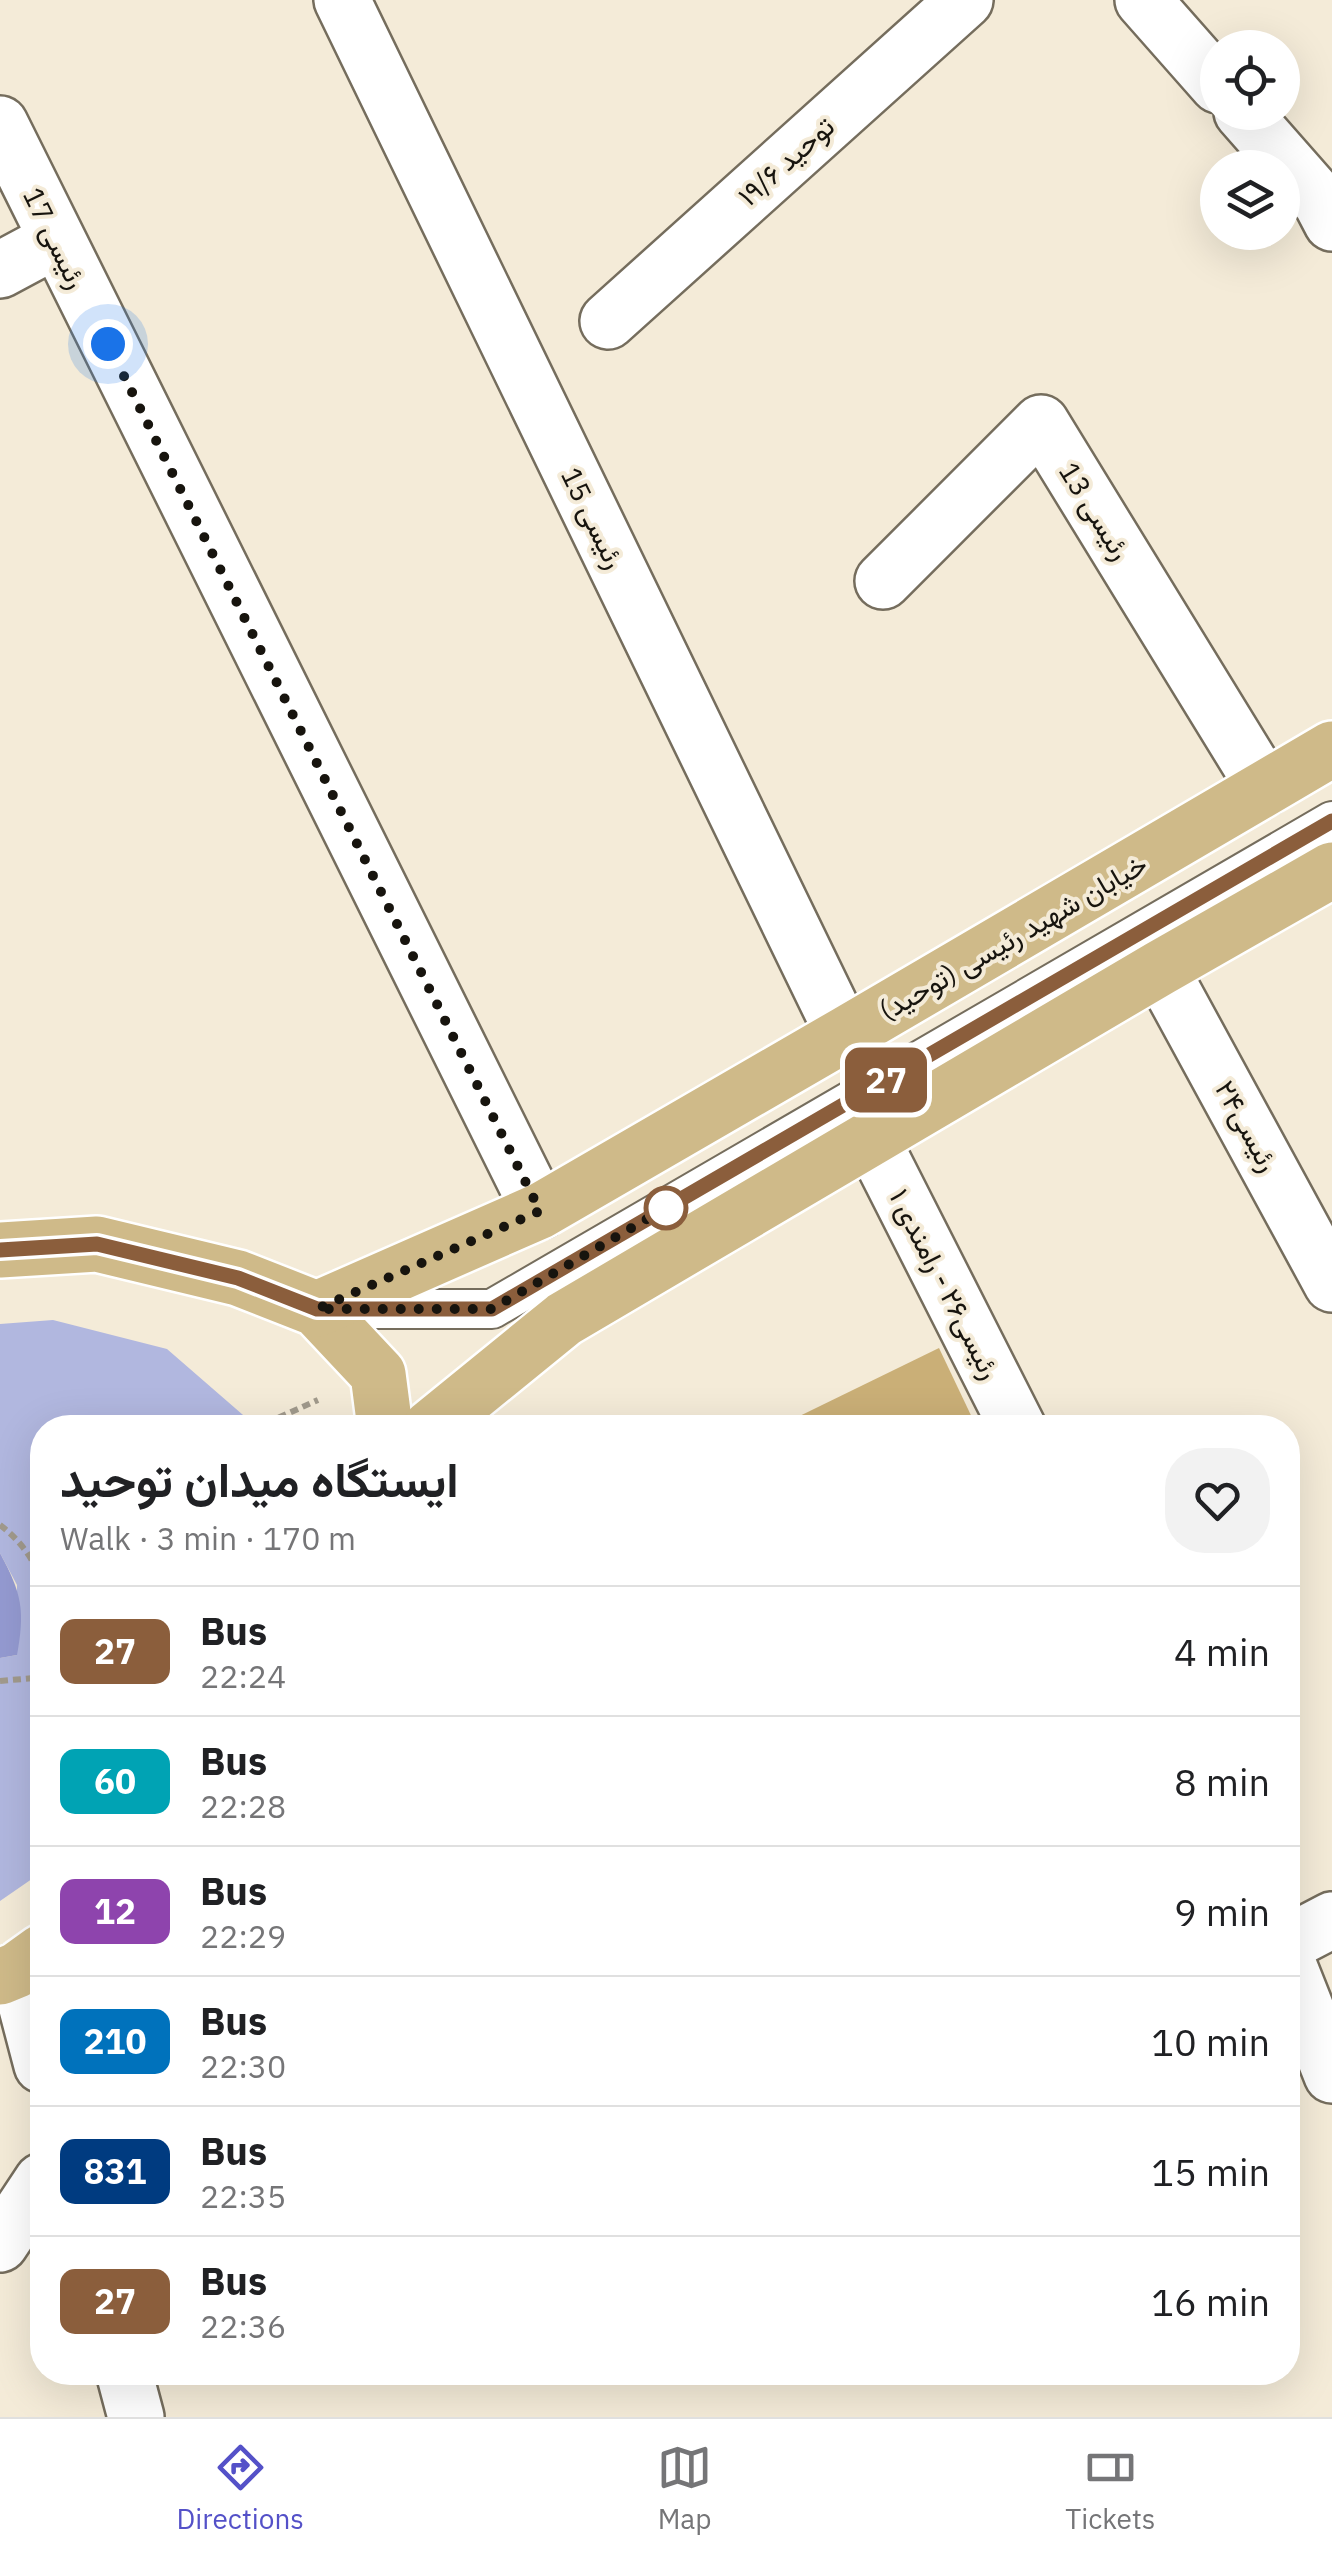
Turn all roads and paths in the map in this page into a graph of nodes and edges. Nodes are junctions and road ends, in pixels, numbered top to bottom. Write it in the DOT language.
graph roads {
  1 [pos="342,0"];
  2 [pos="965,0"];
  3 [pos="1142,0"];
  4 [pos="1200,65"];
  5 [pos="0,124"];
  6 [pos="1258,130"];
  7 [pos="1332,222"];
  8 [pos="56,240"];
  9 [pos="0,270"];
  10 [pos="608,321"];
  11 [pos="883,581"];
  12 [pos="1332,749"];
  13 [pos="1265,788"];
  14 [pos="1332,820"];
  15 [pos="1332,870"];
  16 [pos="1160,968"];
  17 [pos="844,1036"];
  18 [pos="872,1140"];
  19 [pos="540,1211"];
  20 [pos="0,1250"];
  21 [pos="1332,1284"];
  22 [pos="317,1309"];
  23 [pos="383,1415"];
  24 [pos="446,1415"];
  25 [pos="1011,1415"];
  26 [pos="0,1525"];
  27 [pos="30,1560"];
  28 [pos="30,1678"];
  29 [pos="0,1680"];
  30 [pos="1332,1920"];
  31 [pos="1300,1937"];
  32 [pos="20,1966"];
  33 [pos="1300,1994"];
  34 [pos="30,2011"];
  35 [pos="1332,2075"];
  36 [pos="30,2198"];
  37 [pos="0,2244"];
  38 [pos="127,2385"];
  39 [pos="136,2417"];
  1 -- 17 [label="street, رئیسی 15"];
  2 -- 10 [label="street, توحید ۱۹/۶"];
  3 -- 4 [label="street"];
  5 -- 8 [label="street, رئیسی 17"];
  6 -- 7 [label="street"];
  8 -- 9 [label="street"];
  8 -- 19 [label="street, رئیسی 17"];
  11 -- 13 [label="street, رئیسی 13"];
  12 -- 13 [label="main road, خیابان شهید رئیسی (توحید)"];
  13 -- 17 [label="main road, خیابان شهید رئیسی (توحید)"];
  14 -- 22 [label="lane"];
  15 -- 16 [label="main road"];
  16 -- 18 [label="main road"];
  16 -- 21 [label="street, رئیسی۲۴"];
  17 -- 19 [label="main road, خیابان شهید رئیسی (توحید)"];
  18 -- 24 [label="main road"];
  18 -- 25 [label="street, رئیسی۲۶ - رامندی ۱"];
  19 -- 22 [label="main road, خیابان شهید رئیسی (توحید)"];
  20 -- 22 [label="main road"];
  22 -- 23 [label="main road"];
  26 -- 27 [label="path"];
  28 -- 29 [label="path"];
  30 -- 31 [label="street"];
  32 -- 34 [label="street"];
  33 -- 35 [label="street"];
  36 -- 37 [label="street"];
  38 -- 39 [label="street"];
}
